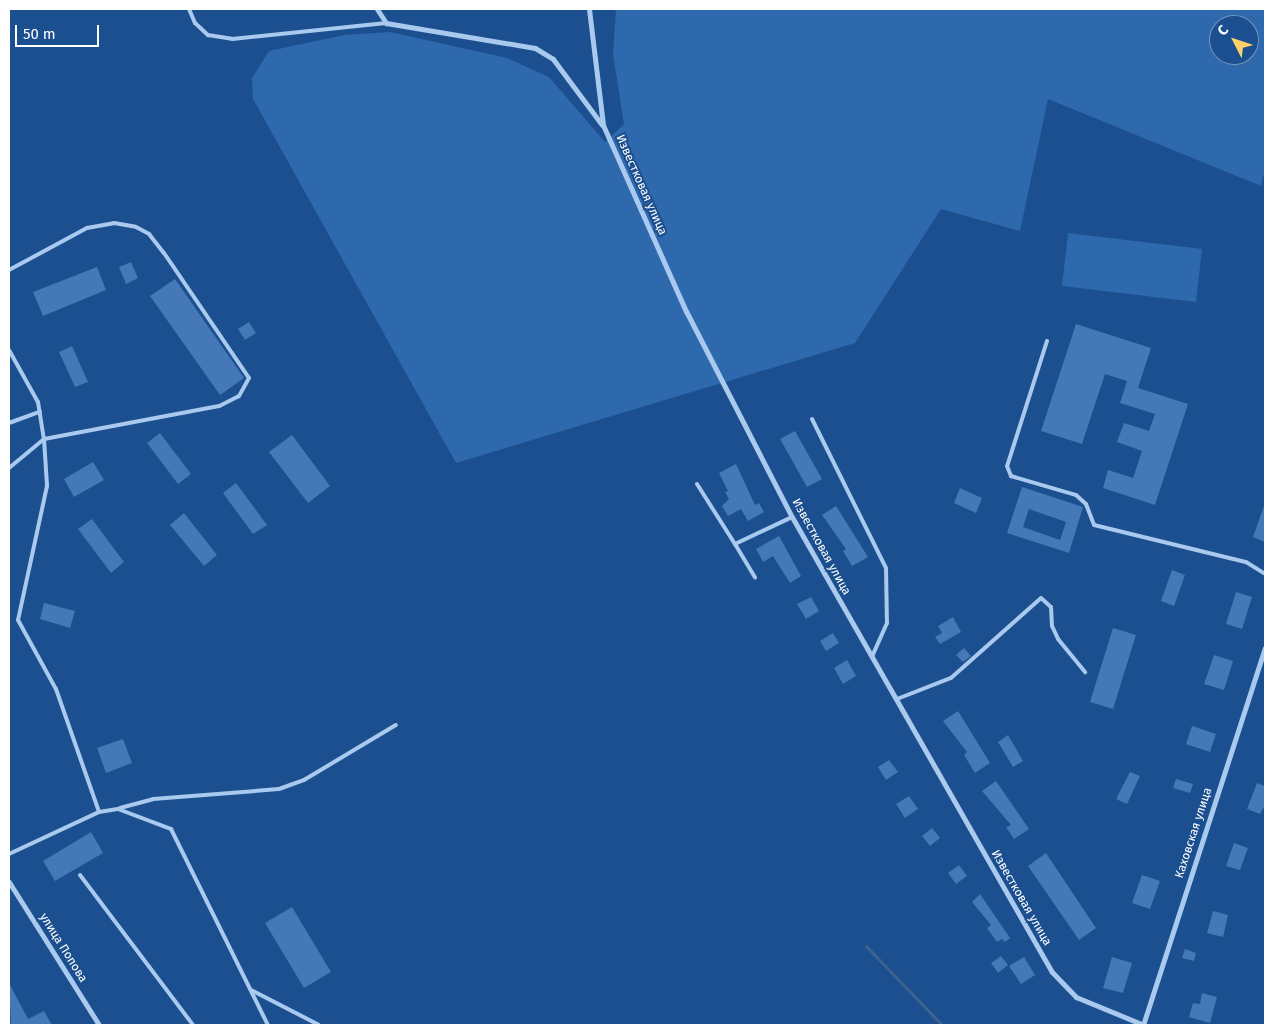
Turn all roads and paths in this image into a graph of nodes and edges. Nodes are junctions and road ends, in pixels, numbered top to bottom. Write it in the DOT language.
graph roads {
  1 [pos="189,9"];
  2 [pos="377,9"];
  3 [pos="589,9"];
  4 [pos="386,23"];
  5 [pos="603,126"];
  6 [pos="9,270"];
  7 [pos="1048,341"];
  8 [pos="9,350"];
  9 [pos="40,412"];
  10 [pos="812,419"];
  11 [pos="9,423"];
  12 [pos="44,439"];
  13 [pos="9,468"];
  14 [pos="697,484"];
  15 [pos="792,517"];
  16 [pos="735,544"];
  17 [pos="1265,574"];
  18 [pos="755,577"];
  19 [pos="1265,648"];
  20 [pos="872,656"];
  21 [pos="1085,672"];
  22 [pos="896,699"];
  23 [pos="396,725"];
  24 [pos="118,808"];
  25 [pos="99,812"];
  26 [pos="9,854"];
  27 [pos="80,875"];
  28 [pos="9,882"];
  29 [pos="251,990"];
  30 [pos="100,1025"];
  31 [pos="193,1025"];
  32 [pos="268,1025"];
  33 [pos="319,1025"];
  34 [pos="1144,1025"];
  1 -- 4 [label="lane"];
  2 -- 4 [label="street"];
  3 -- 5 [label="street, Известковая улица"];
  4 -- 5 [label="street"];
  5 -- 15 [label="street, Известковая улица"];
  6 -- 12 [label="lane"];
  7 -- 17 [label="lane"];
  8 -- 9 [label="lane"];
  9 -- 11 [label="lane"];
  9 -- 12 [label="lane"];
  10 -- 20 [label="lane"];
  12 -- 13 [label="lane"];
  12 -- 25 [label="lane"];
  14 -- 16 [label="lane"];
  15 -- 16 [label="lane"];
  15 -- 20 [label="street, Известковая улица"];
  16 -- 18 [label="lane"];
  19 -- 34 [label="street, Каховская улица"];
  20 -- 22 [label="street, Известковая улица"];
  21 -- 22 [label="lane"];
  22 -- 34 [label="street, Известковая улица"];
  23 -- 24 [label="lane"];
  24 -- 25 [label="lane"];
  24 -- 29 [label="lane"];
  25 -- 26 [label="lane"];
  27 -- 31 [label="lane"];
  28 -- 30 [label="street, улица Попова"];
  29 -- 32 [label="lane"];
  29 -- 33 [label="lane"];
}
